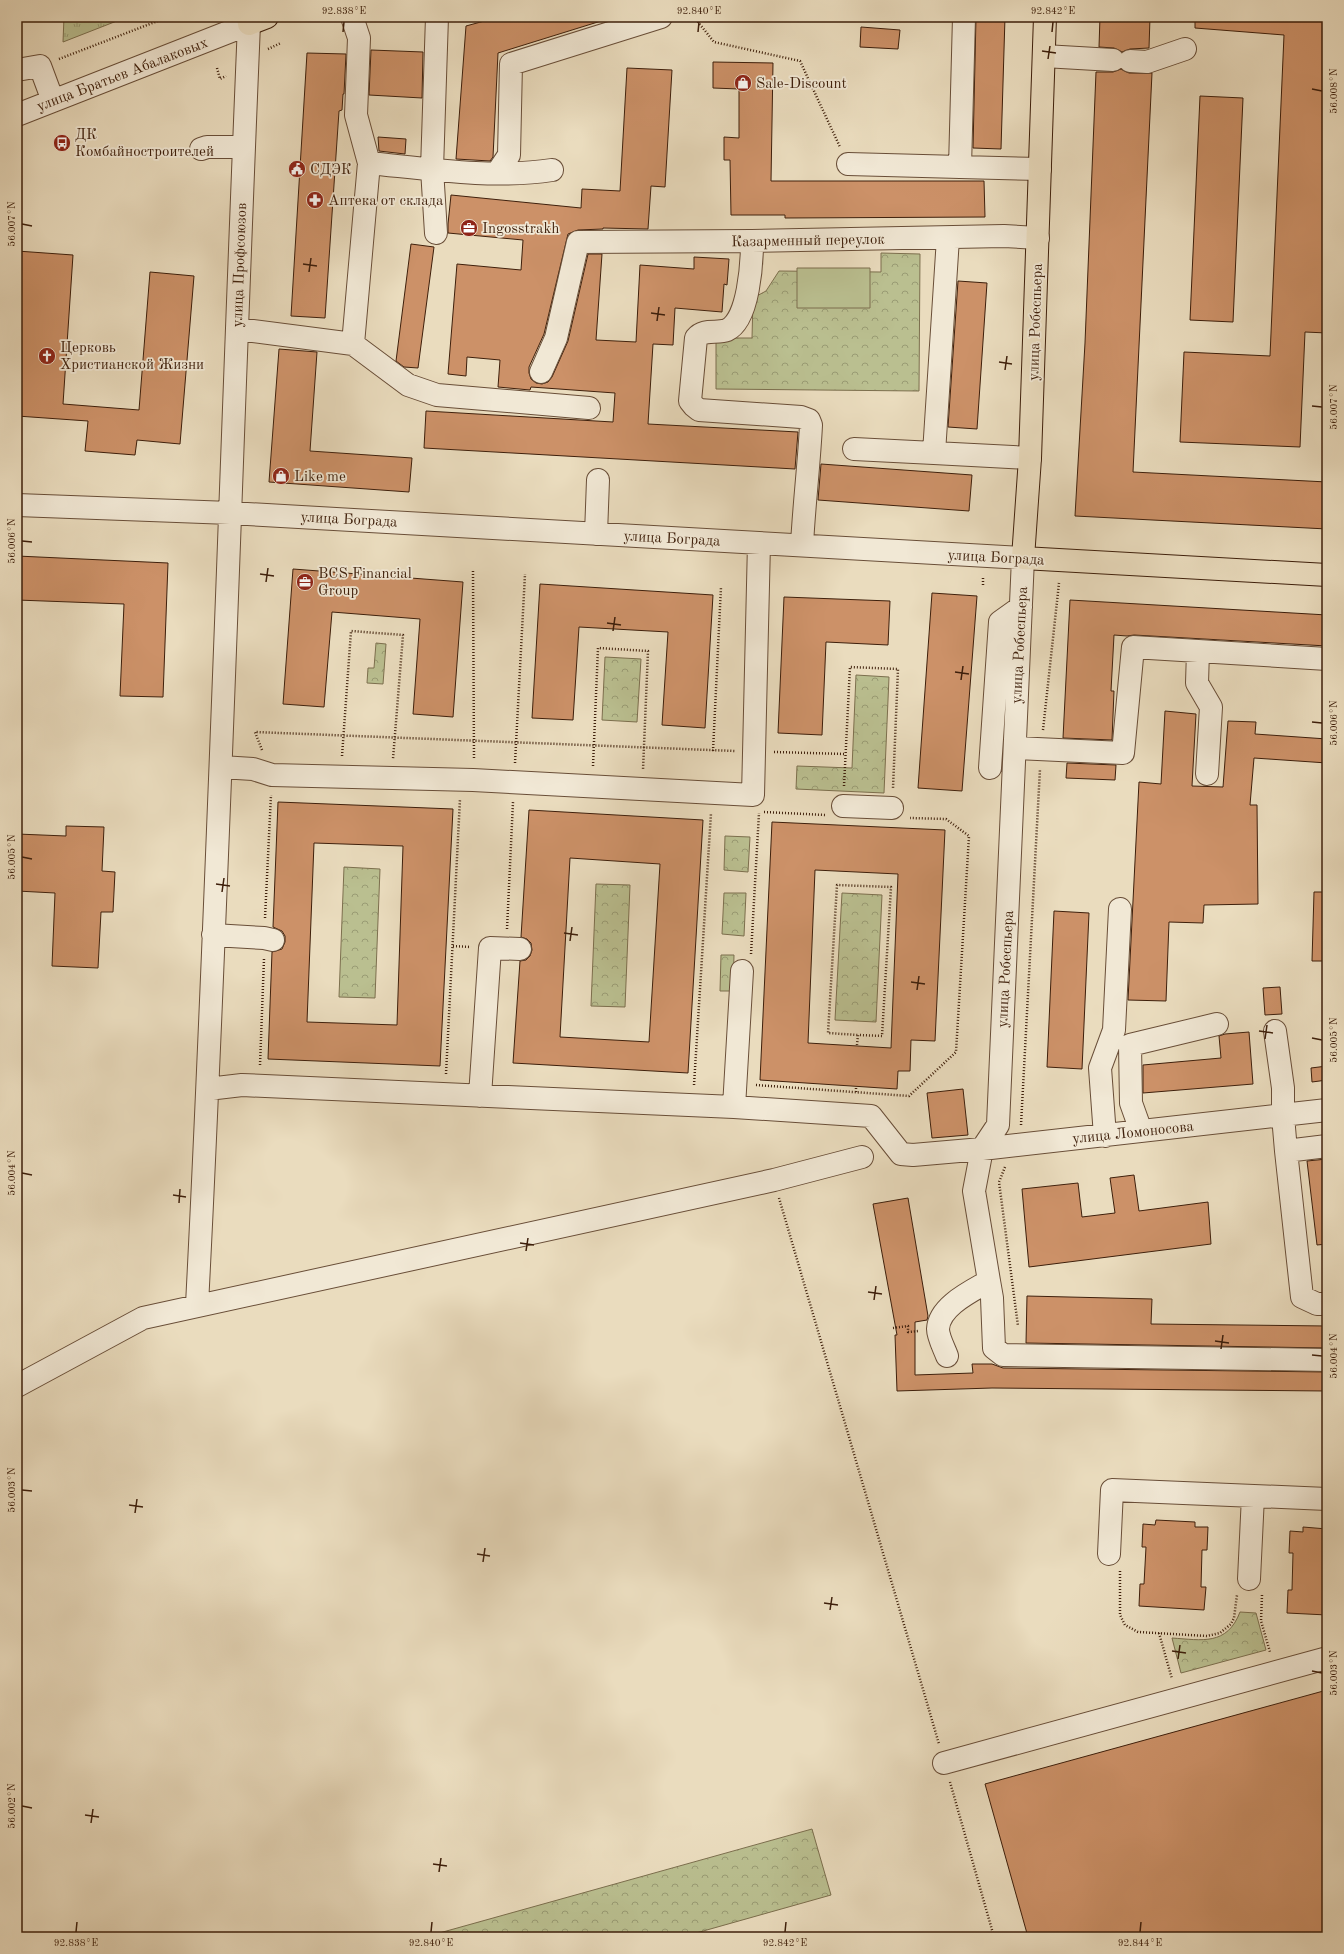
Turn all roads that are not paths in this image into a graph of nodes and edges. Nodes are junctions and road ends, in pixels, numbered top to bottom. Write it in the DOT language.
graph roads {
  1 [pos="352,17"];
  2 [pos="437,17"];
  3 [pos="661,17"];
  4 [pos="964,17"];
  5 [pos="1045,17"];
  6 [pos="255,19"];
  7 [pos="1185,49"];
  8 [pos="1044,56"];
  9 [pos="17,70"];
  10 [pos="53,101"];
  11 [pos="17,115"];
  12 [pos="244,147"];
  13 [pos="201,149"];
  14 [pos="369,163"];
  15 [pos="848,164"];
  16 [pos="960,167"];
  17 [pos="432,169"];
  18 [pos="1040,169"];
  19 [pos="552,170"];
  20 [pos="497,173"];
  21 [pos="436,233"];
  22 [pos="948,238"];
  23 [pos="1038,238"];
  24 [pos="752,241"];
  25 [pos="237,329"];
  26 [pos="353,344"];
  27 [pos="541,372"];
  28 [pos="589,408"];
  29 [pos="854,449"];
  30 [pos="934,453"];
  31 [pos="1030,458"];
  32 [pos="598,480"];
  33 [pos="17,505"];
  34 [pos="230,513"];
  35 [pos="596,534"];
  36 [pos="759,543"];
  37 [pos="802,545"];
  38 [pos="1023,558"];
  39 [pos="1327,575"];
  40 [pos="1021,607"];
  41 [pos="1198,651"];
  42 [pos="1327,660"];
  43 [pos="1014,748"];
  44 [pos="221,768"];
  45 [pos="990,768"];
  46 [pos="1207,774"];
  47 [pos="843,806"];
  48 [pos="892,808"];
  49 [pos="1120,909"];
  50 [pos="213,935"];
  51 [pos="268,939"];
  52 [pos="520,949"];
  53 [pos="746,966"];
  54 [pos="1217,1024"];
  55 [pos="1275,1031"];
  56 [pos="208,1089"];
  57 [pos="480,1096"];
  58 [pos="734,1107"];
  59 [pos="1327,1110"];
  60 [pos="1283,1116"];
  61 [pos="1141,1131"];
  62 [pos="1105,1136"];
  63 [pos="1327,1146"];
  64 [pos="982,1149"];
  65 [pos="1286,1151"];
  66 [pos="862,1157"];
  67 [pos="989,1281"];
  68 [pos="1327,1304"];
  69 [pos="197,1305"];
  70 [pos="947,1356"];
  71 [pos="1327,1360"];
  72 [pos="17,1386"];
  73 [pos="1253,1496"];
  74 [pos="1327,1499"];
  75 [pos="1109,1554"];
  76 [pos="1249,1579"];
  77 [pos="1327,1658"];
  78 [pos="944,1763"];
  1 -- 14 [label="street"];
  2 -- 17 [label="street"];
  3 -- 20 [label="street"];
  4 -- 16 [label="street"];
  5 -- 8 [label="main road, улица Робеспьера"];
  6 -- 10 [label="street, улица Братьев Абалаковых"];
  6 -- 12 [label="street, улица Профсоюзов"];
  7 -- 8 [label="street"];
  8 -- 18 [label="main road, улица Робеспьера"];
  9 -- 10 [label="street"];
  10 -- 11 [label="street, улица Братьев Абалаковых"];
  12 -- 13 [label="street"];
  12 -- 25 [label="street, улица Профсоюзов"];
  14 -- 17 [label="street"];
  14 -- 26 [label="street"];
  15 -- 16 [label="street"];
  16 -- 18 [label="street"];
  17 -- 20 [label="street"];
  17 -- 21 [label="street"];
  18 -- 23 [label="main road, улица Робеспьера"];
  19 -- 20 [label="street"];
  22 -- 23 [label="street, Казарменный переулок"];
  22 -- 24 [label="street, Казарменный переулок"];
  22 -- 30 [label="street"];
  23 -- 31 [label="main road, улица Робеспьера"];
  24 -- 27 [label="street, Казарменный переулок"];
  24 -- 37 [label="street"];
  25 -- 26 [label="street"];
  25 -- 34 [label="street, улица Профсоюзов"];
  26 -- 28 [label="street"];
  29 -- 30 [label="street"];
  30 -- 31 [label="street"];
  31 -- 38 [label="main road, улица Робеспьера"];
  32 -- 35 [label="street"];
  33 -- 34 [label="street, улица Бограда"];
  34 -- 35 [label="street, улица Бограда"];
  34 -- 44 [label="street, улица Профсоюзов"];
  35 -- 36 [label="street, улица Бограда"];
  36 -- 37 [label="street, улица Бограда"];
  36 -- 44 [label="street"];
  37 -- 38 [label="street, улица Бограда"];
  38 -- 39 [label="main road, улица Бограда"];
  38 -- 40 [label="street, улица Робеспьера"];
  40 -- 43 [label="street, улица Робеспьера"];
  40 -- 45 [label="street"];
  41 -- 42 [label="street"];
  41 -- 43 [label="street"];
  41 -- 46 [label="street"];
  43 -- 64 [label="street, улица Робеспьера"];
  44 -- 50 [label="street, улица Профсоюзов"];
  47 -- 48 [label="street"];
  49 -- 62 [label="street"];
  50 -- 51 [label="street"];
  50 -- 56 [label="street, улица Профсоюзов"];
  52 -- 57 [label="street"];
  53 -- 58 [label="street"];
  54 -- 61 [label="street"];
  55 -- 60 [label="street"];
  56 -- 57 [label="street"];
  56 -- 69 [label="street, улица Профсоюзов"];
  57 -- 58 [label="street"];
  58 -- 64 [label="street, улица Ломоносова"];
  59 -- 60 [label="street, улица Ломоносова"];
  60 -- 61 [label="street, улица Ломоносова"];
  60 -- 65 [label="street"];
  61 -- 62 [label="street, улица Ломоносова"];
  62 -- 64 [label="street, улица Ломоносова"];
  63 -- 65 [label="street"];
  64 -- 67 [label="street"];
  65 -- 68 [label="street"];
  66 -- 69 [label="street"];
  67 -- 70 [label="street"];
  67 -- 71 [label="street"];
  69 -- 72 [label="street"];
  73 -- 74 [label="street"];
  73 -- 75 [label="street"];
  73 -- 76 [label="street"];
  77 -- 78 [label="street"];
}
